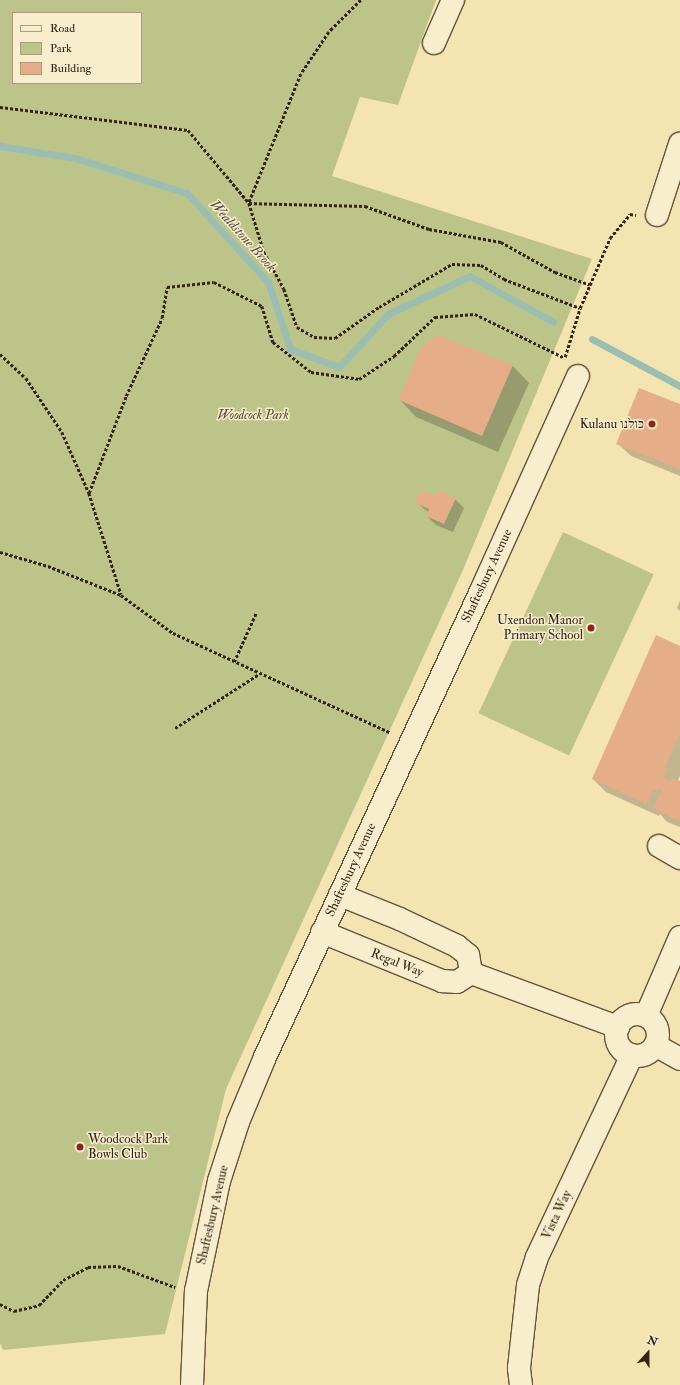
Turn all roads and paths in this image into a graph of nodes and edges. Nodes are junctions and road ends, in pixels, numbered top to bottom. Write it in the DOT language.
graph roads {
  1 [pos="361,0"];
  2 [pos="453,0"];
  3 [pos="434,43"];
  4 [pos="0,107"];
  5 [pos="680,144"];
  6 [pos="249,203"];
  7 [pos="657,215"];
  8 [pos="590,285"];
  9 [pos="580,308"];
  10 [pos="0,354"];
  11 [pos="565,358"];
  12 [pos="578,376"];
  13 [pos="89,493"];
  14 [pos="0,552"];
  15 [pos="121,595"];
  16 [pos="256,613"];
  17 [pos="234,662"];
  18 [pos="260,674"];
  19 [pos="175,728"];
  20 [pos="410,742"];
  21 [pos="658,846"];
  22 [pos="680,858"];
  23 [pos="340,895"];
  24 [pos="322,932"];
  25 [pos="680,937"];
  26 [pos="471,973"];
  27 [pos="646,1016"];
  28 [pos="618,1027"];
  29 [pos="655,1045"];
  30 [pos="632,1055"];
  31 [pos="680,1059"];
  32 [pos="196,1291"];
  33 [pos="0,1304"];
  34 [pos="192,1385"];
  35 [pos="521,1385"];
  1 -- 6 [label="path"];
  2 -- 3 [label="street"];
  4 -- 6 [label="path"];
  5 -- 7 [label="street"];
  6 -- 8 [label="path"];
  6 -- 9 [label="path"];
  7 -- 8 [label="path"];
  8 -- 9 [label="path"];
  9 -- 11 [label="path"];
  10 -- 13 [label="path"];
  11 -- 12 [label="path"];
  11 -- 13 [label="path"];
  12 -- 20 [label="street, Shaftesbury Avenue"];
  13 -- 15 [label="path"];
  14 -- 15 [label="path"];
  15 -- 17 [label="path"];
  16 -- 17 [label="path"];
  17 -- 18 [label="path"];
  18 -- 19 [label="path"];
  18 -- 20 [label="path"];
  20 -- 23 [label="street, Shaftesbury Avenue"];
  21 -- 22 [label="street"];
  23 -- 24 [label="street, Shaftesbury Avenue"];
  23 -- 26 [label="street"];
  24 -- 26 [label="street, Regal Way"];
  24 -- 32 [label="street, Shaftesbury Avenue"];
  25 -- 27 [label="street"];
  26 -- 28 [label="street"];
  27 -- 28 [label="street"];
  27 -- 29 [label="street"];
  28 -- 30 [label="street"];
  29 -- 30 [label="street"];
  29 -- 31 [label="street"];
  30 -- 35 [label="street, Vista Way"];
  32 -- 33 [label="path"];
  32 -- 34 [label="street, Shaftesbury Avenue"];
}
